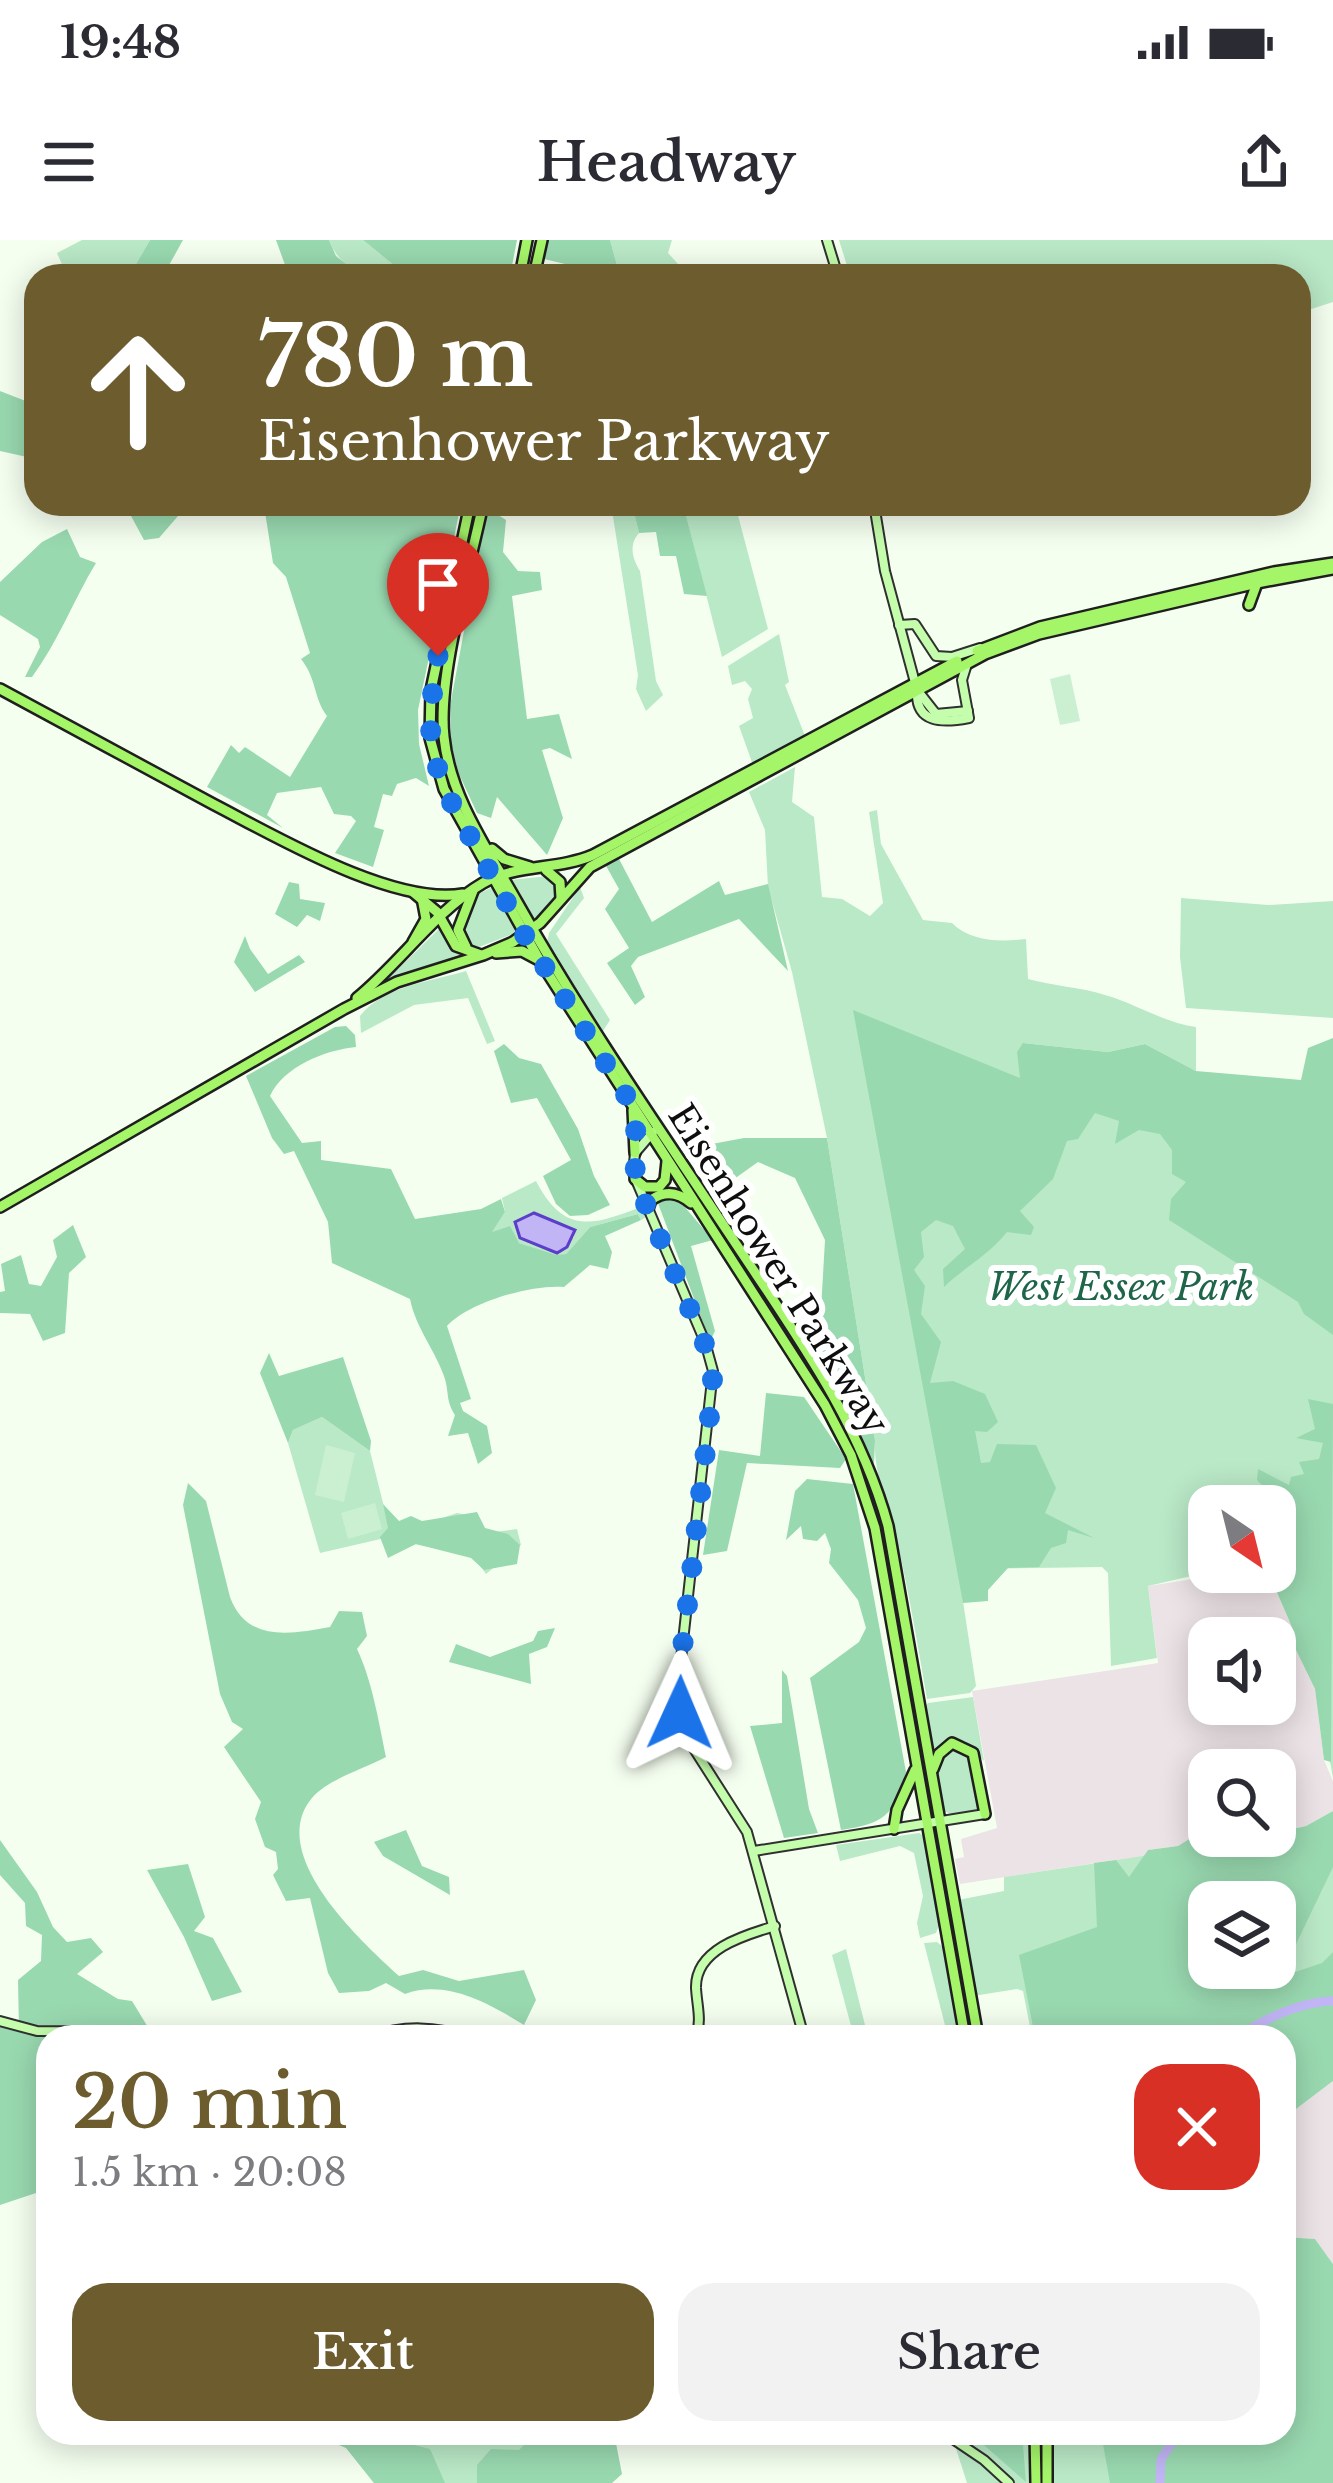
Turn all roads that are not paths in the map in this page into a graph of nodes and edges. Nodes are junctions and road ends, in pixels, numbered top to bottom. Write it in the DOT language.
graph roads {
  1 [pos="467,516"];
  2 [pos="481,516"];
  3 [pos="876,516"];
  4 [pos="1331,564"];
  5 [pos="1257,583"];
  6 [pos="1234,588"];
  7 [pos="899,625"];
  8 [pos="989,645"];
  9 [pos="970,662"];
  10 [pos="918,686"];
  11 [pos="963,688"];
  12 [pos="0,689"];
  13 [pos="479,844"];
  14 [pos="543,869"];
  15 [pos="498,877"];
  16 [pos="409,889"];
  17 [pos="473,891"];
  18 [pos="422,898"];
  19 [pos="561,898"];
  20 [pos="554,909"];
  21 [pos="441,918"];
  22 [pos="528,932"];
  23 [pos="410,950"];
  24 [pos="468,952"];
  25 [pos="487,954"];
  26 [pos="544,958"];
  27 [pos="344,1009"];
  28 [pos="632,1105"];
  29 [pos="654,1130"];
  30 [pos="635,1153"];
  31 [pos="667,1161"];
  32 [pos="635,1179"];
  33 [pos="0,1207"];
  34 [pos="648,1209"];
  35 [pos="700,1210"];
  36 [pos="916,1759"];
  37 [pos="932,1780"];
  38 [pos="985,1814"];
  39 [pos="933,1823"];
  40 [pos="894,1829"];
  41 [pos="754,1851"];
  42 [pos="775,1926"];
  43 [pos="0,2021"];
  44 [pos="699,2025"];
  45 [pos="801,2025"];
  46 [pos="963,2025"];
  47 [pos="975,2025"];
  48 [pos="36,2031"];
  49 [pos="962,2445"];
  50 [pos="1035,2445"];
  51 [pos="1047,2445"];
  52 [pos="1009,2483"];
  53 [pos="1036,2483"];
  54 [pos="1047,2483"];
  1 -- 13 [label="main road, Eisenhower Parkway"];
  2 -- 13 [label="main road, Eisenhower Parkway"];
  3 -- 7 [label="street"];
  4 -- 5 [label="main road"];
  4 -- 8 [label="main road"];
  5 -- 6 [label="main road"];
  5 -- 6 [label="main road"];
  6 -- 9 [label="main road"];
  7 -- 8 [label="street"];
  7 -- 10 [label="street"];
  8 -- 10 [label="main road"];
  9 -- 10 [label="main road"];
  9 -- 11 [label="street"];
  10 -- 11 [label="street"];
  10 -- 11 [label="street"];
  10 -- 14 [label="main road"];
  10 -- 19 [label="main road"];
  12 -- 16 [label="main road"];
  13 -- 14 [label="main road"];
  13 -- 15 [label="main road, Eisenhower Parkway"];
  13 -- 17 [label="main road"];
  14 -- 15 [label="main road"];
  14 -- 19 [label="main road"];
  15 -- 17 [label="main road"];
  15 -- 22 [label="main road, Eisenhower Parkway"];
  16 -- 17 [label="main road"];
  16 -- 18 [label="main road"];
  17 -- 21 [label="main road"];
  17 -- 24 [label="main road"];
  18 -- 21 [label="main road"];
  18 -- 23 [label="main road"];
  19 -- 20 [label="main road"];
  20 -- 22 [label="main road"];
  20 -- 26 [label="main road"];
  21 -- 23 [label="main road"];
  21 -- 24 [label="main road"];
  22 -- 25 [label="main road"];
  22 -- 26 [label="main road, Eisenhower Parkway"];
  23 -- 27 [label="main road"];
  24 -- 25 [label="main road"];
  25 -- 26 [label="main road"];
  25 -- 27 [label="main road"];
  26 -- 28 [label="main road, Eisenhower Parkway"];
  26 -- 29 [label="main road, Eisenhower Parkway"];
  27 -- 33 [label="main road"];
  28 -- 29 [label="main road, Eisenhower Parkway"];
  28 -- 30 [label="main road"];
  29 -- 30 [label="street"];
  29 -- 31 [label="main road, Eisenhower Parkway"];
  29 -- 37 [label="main road, Eisenhower Parkway"];
  30 -- 32 [label="street"];
  31 -- 32 [label="main road"];
  31 -- 35 [label="main road, Eisenhower Parkway"];
  32 -- 34 [label="street"];
  34 -- 35 [label="main road"];
  34 -- 41 [label="street"];
  35 -- 36 [label="main road, Eisenhower Parkway"];
  36 -- 39 [label="main road, Eisenhower Parkway"];
  36 -- 40 [label="main road"];
  37 -- 38 [label="main road"];
  37 -- 39 [label="main road, Eisenhower Parkway"];
  38 -- 39 [label="street"];
  39 -- 40 [label="street"];
  39 -- 46 [label="main road, Eisenhower Parkway"];
  39 -- 47 [label="main road, Eisenhower Parkway"];
  40 -- 41 [label="street"];
  41 -- 42 [label="street"];
  42 -- 44 [label="street"];
  42 -- 45 [label="street"];
  43 -- 48 [label="street"];
  49 -- 52 [label="street"];
  50 -- 53 [label="main road"];
  51 -- 54 [label="main road"];
}
